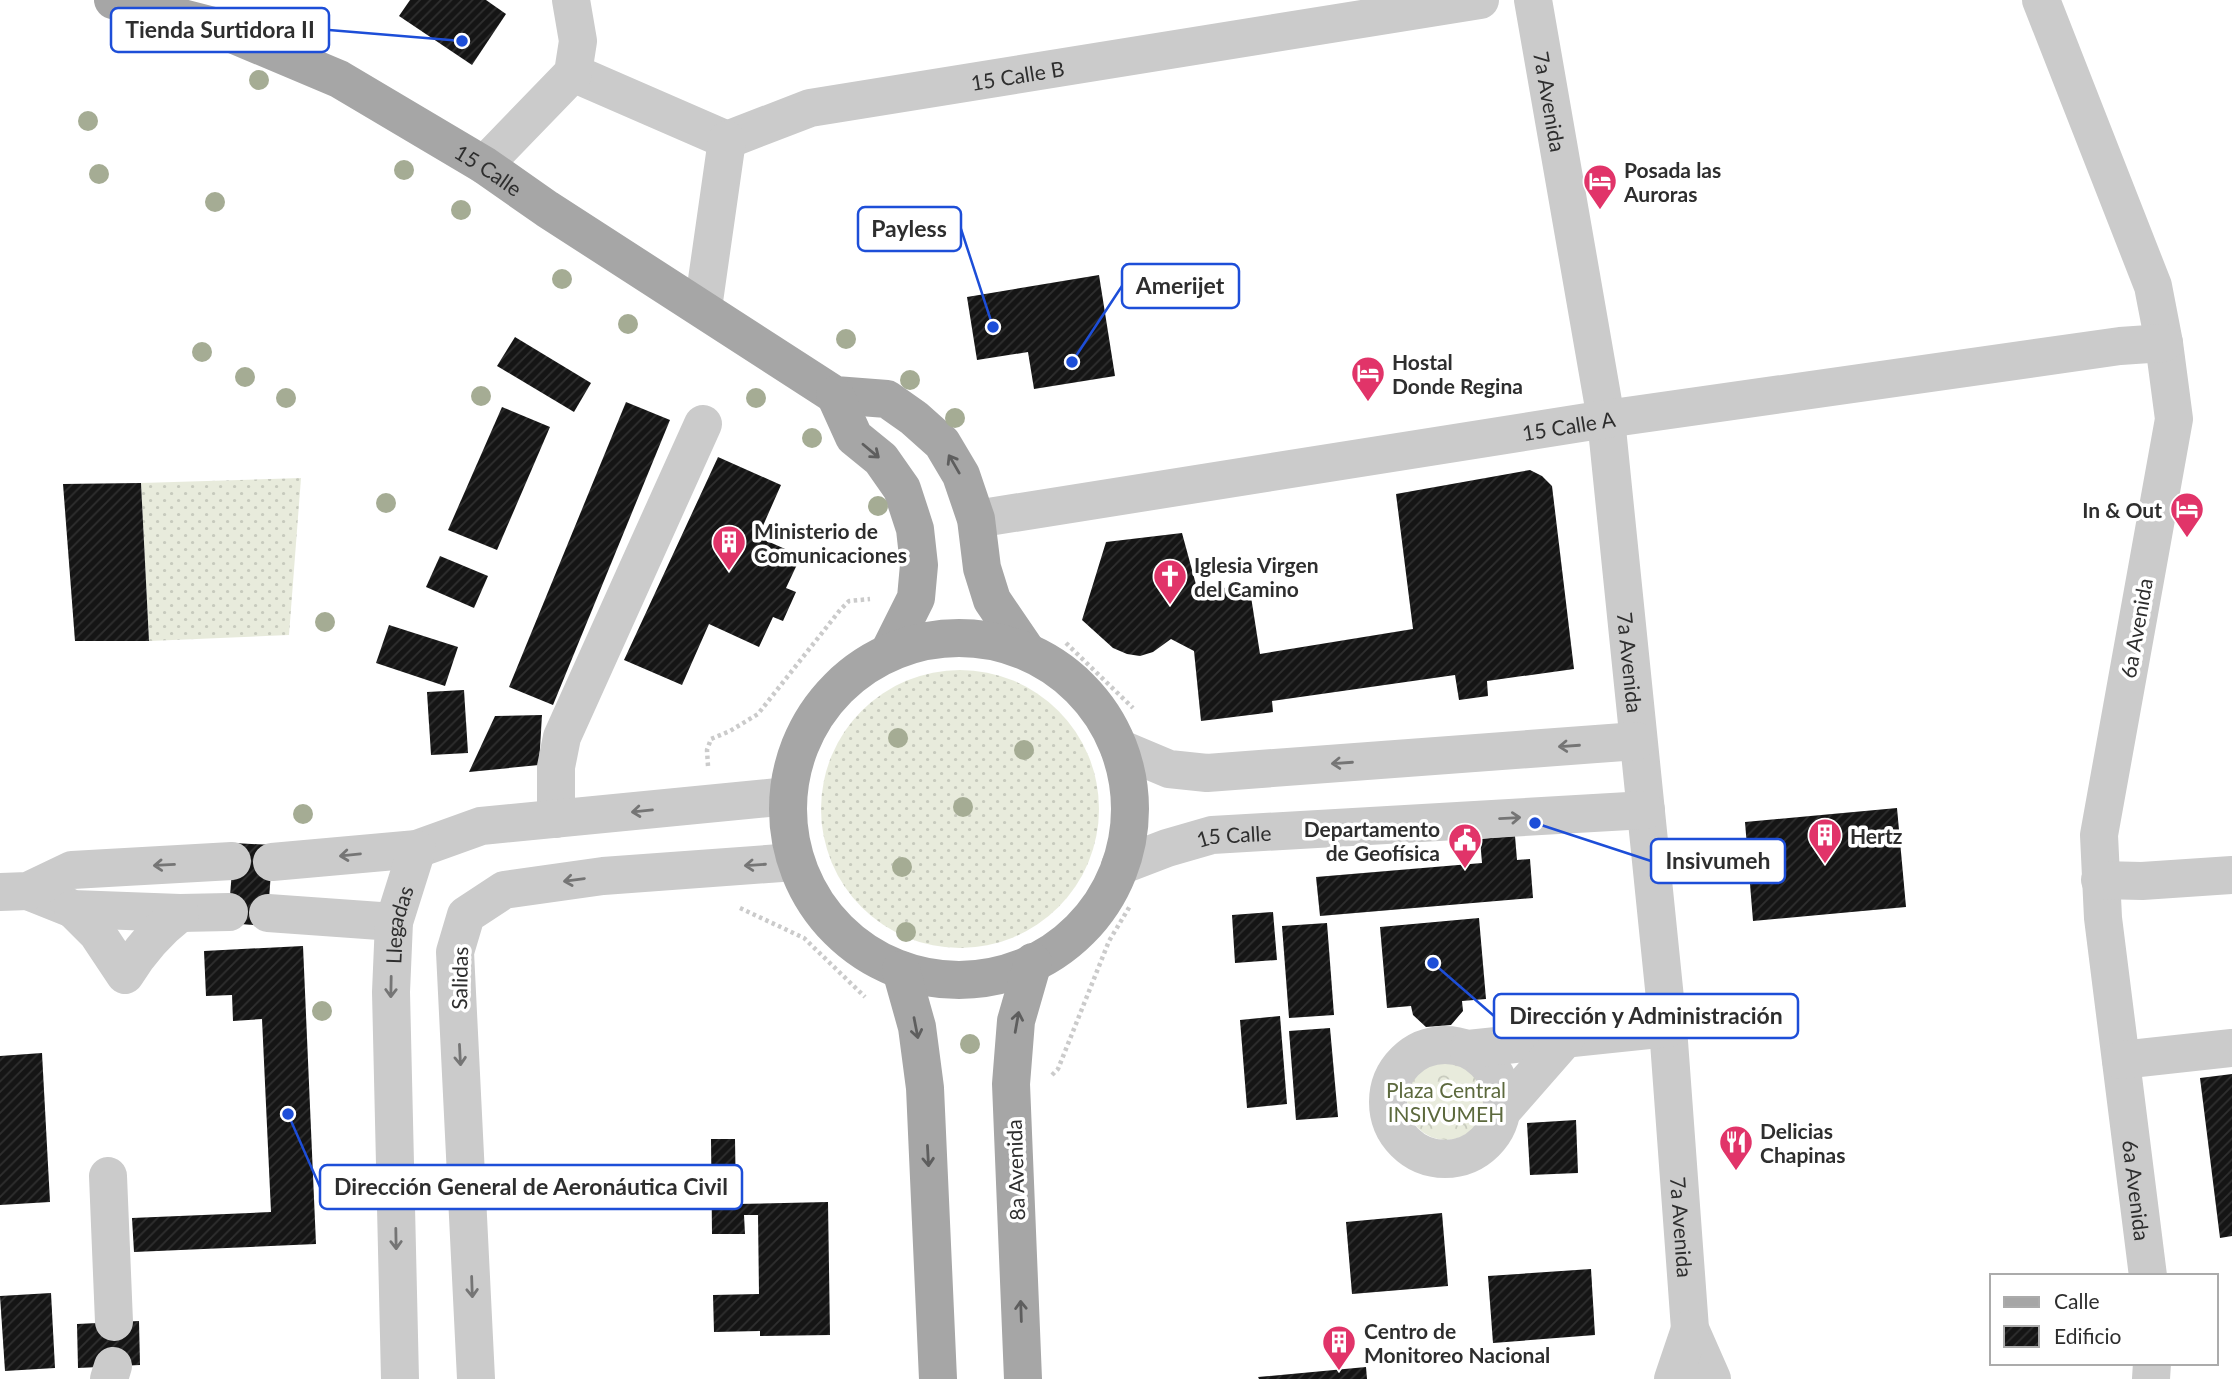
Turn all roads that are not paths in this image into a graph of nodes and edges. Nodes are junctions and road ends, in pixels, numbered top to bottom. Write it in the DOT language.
graph roads {
  1 [pos="113,0"];
  2 [pos="571,0"];
  3 [pos="1480,0"];
  4 [pos="1533,0"];
  5 [pos="2041,0"];
  6 [pos="573,73"];
  7 [pos="727,140"];
  8 [pos="484,165"];
  9 [pos="703,308"];
  10 [pos="2164,343"];
  11 [pos="835,395"];
  12 [pos="1606,419"];
  13 [pos="703,424"];
  14 [pos="976,519"];
  15 [pos="1026,650"];
  16 [pos="889,652"];
  17 [pos="1637,741"];
  18 [pos="1119,748"];
  19 [pos="788,796"];
  20 [pos="1646,810"];
  21 [pos="556,819"];
  22 [pos="417,849"];
  23 [pos="232,861"];
  24 [pos="272,862"];
  25 [pos="795,862"];
  26 [pos="1120,866"];
  27 [pos="2232,875"];
  28 [pos="2100,880"];
  29 [pos="14,891"];
  30 [pos="73,909"];
  31 [pos="229,912"];
  32 [pos="180,913"];
  33 [pos="268,913"];
  34 [pos="394,922"];
  35 [pos="1033,962"];
  36 [pos="901,970"];
  37 [pos="1668,1028"];
  38 [pos="1566,1038"];
  39 [pos="2232,1048"];
  40 [pos="1468,1049"];
  41 [pos="2121,1060"];
  42 [pos="1502,1111"];
  43 [pos="108,1176"];
  44 [pos="2148,1274"];
  45 [pos="114,1322"];
  46 [pos="1690,1329"];
  47 [pos="400,1379"];
  48 [pos="476,1379"];
  49 [pos="938,1379"];
  50 [pos="1023,1379"];
  51 [pos="1673,1379"];
  52 [pos="1712,1379"];
  1 -- 8 [label="main road, 15 Calle"];
  2 -- 6 [label="street"];
  3 -- 7 [label="street, 15 Calle B"];
  4 -- 12 [label="street, 7a Avenida"];
  5 -- 10 [label="street, 6a Avenida"];
  6 -- 7 [label="street"];
  6 -- 8 [label="street"];
  7 -- 9 [label="street"];
  8 -- 9 [label="main road, 15 Calle"];
  9 -- 11 [label="main road, 15 Calle"];
  10 -- 12 [label="street, 15 Calle A"];
  10 -- 28 [label="street, 6a Avenida"];
  14 -- 11 [label="main road, 15 Calle, one-way"];
  11 -- 16 [label="main road, one-way"];
  12 -- 14 [label="street, 15 Calle A"];
  12 -- 17 [label="street, 7a Avenida"];
  13 -- 21 [label="street"];
  14 -- 15 [label="main road, 15 Calle"];
  15 -- 16 [label="main road"];
  15 -- 18 [label="main road"];
  16 -- 19 [label="main road"];
  17 -- 18 [label="street, one-way"];
  17 -- 20 [label="street, 7a Avenida"];
  18 -- 26 [label="main road"];
  19 -- 21 [label="street, one-way"];
  19 -- 25 [label="main road"];
  26 -- 20 [label="street, 15 Calle, one-way"];
  20 -- 37 [label="street, 7a Avenida"];
  21 -- 22 [label="street"];
  22 -- 24 [label="street, one-way"];
  22 -- 34 [label="street, Llegadas"];
  23 -- 29 [label="street, one-way"];
  25 -- 36 [label="main road"];
  25 -- 48 [label="street, Salidas, one-way"];
  26 -- 35 [label="main road"];
  27 -- 28 [label="street"];
  28 -- 41 [label="street, 6a Avenida"];
  29 -- 30 [label="street"];
  30 -- 32 [label="street"];
  30 -- 32 [label="street"];
  31 -- 32 [label="street"];
  33 -- 34 [label="street"];
  34 -- 47 [label="street, Llegadas, one-way"];
  35 -- 36 [label="main road"];
  50 -- 35 [label="main road, 8a Avenida, one-way"];
  36 -- 49 [label="main road, one-way"];
  37 -- 38 [label="street"];
  37 -- 46 [label="street, 7a Avenida"];
  38 -- 40 [label="street"];
  38 -- 42 [label="street"];
  39 -- 41 [label="street"];
  40 -- 42 [label="street"];
  40 -- 42 [label="street"];
  41 -- 44 [label="street, 6a Avenida"];
  43 -- 45 [label="street"];
  46 -- 51 [label="street, 7a Avenida"];
  46 -- 52 [label="street, 7a Avenida"];
}
